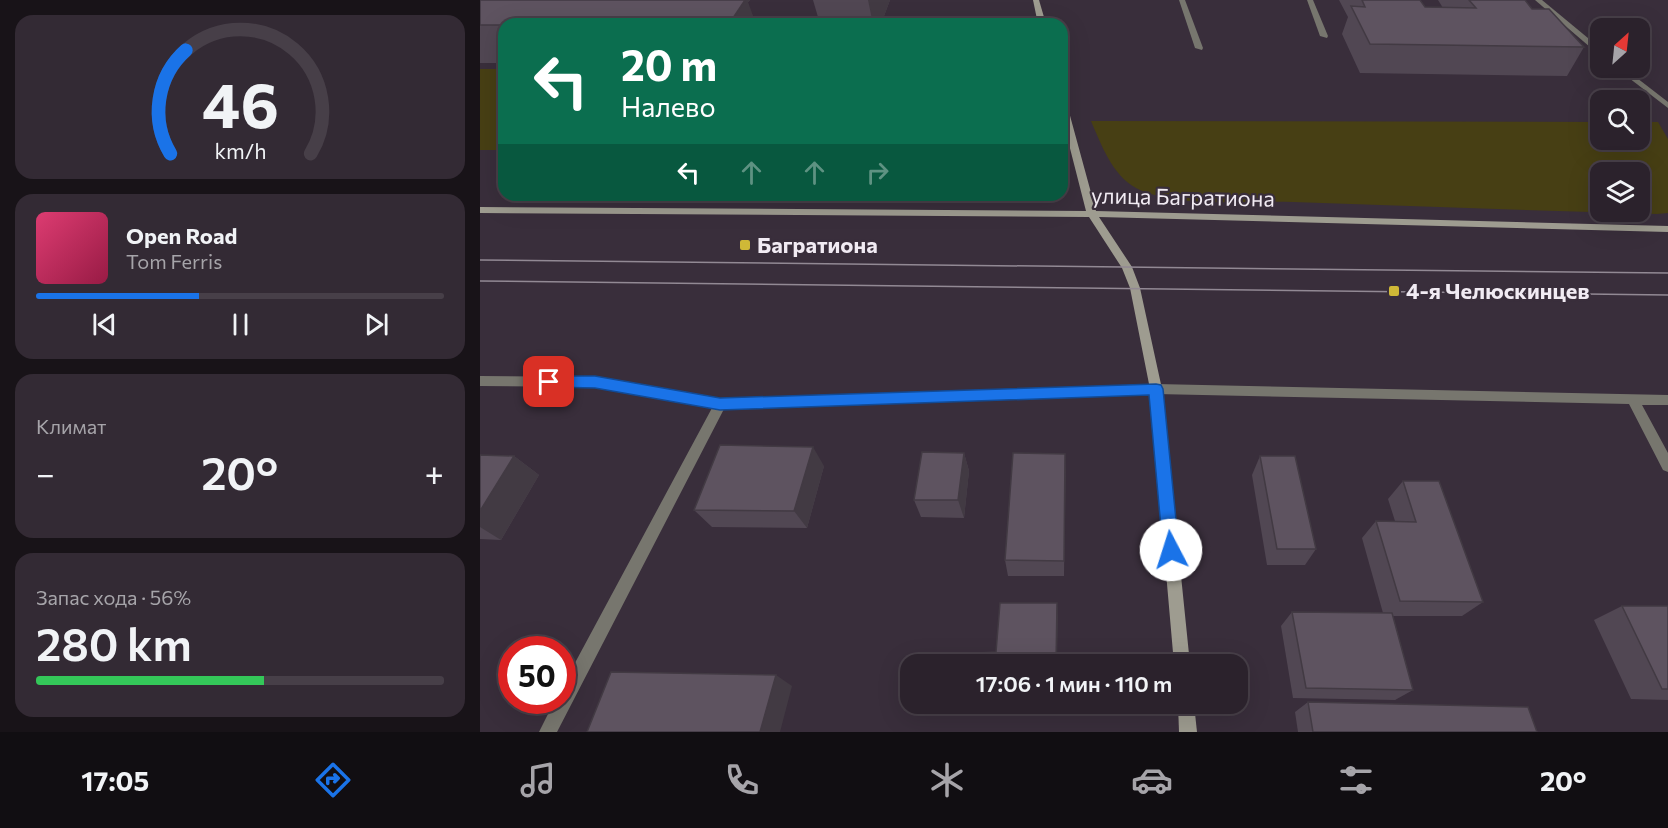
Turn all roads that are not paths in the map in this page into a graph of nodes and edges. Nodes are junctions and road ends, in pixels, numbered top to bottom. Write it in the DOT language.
graph roads {
  1 [pos="1036,0"];
  2 [pos="1182,0"];
  3 [pos="1310,0"];
  4 [pos="1538,0"];
  5 [pos="816,9"];
  6 [pos="811,18"];
  7 [pos="1040,18"];
  8 [pos="1324,36"];
  9 [pos="1590,43"];
  10 [pos="1199,48"];
  11 [pos="1633,78"];
  12 [pos="1668,106"];
  13 [pos="1068,124"];
  14 [pos="480,210"];
  15 [pos="1092,214"];
  16 [pos="1668,229"];
  17 [pos="480,381"];
  18 [pos="1156,389"];
  19 [pos="1633,399"];
  20 [pos="1668,400"];
  21 [pos="720,404"];
  22 [pos="1668,466"];
  23 [pos="1181,654"];
  24 [pos="1187,714"];
  25 [pos="549,732"];
  26 [pos="1188,732"];
  1 -- 7 [label="main road"];
  2 -- 10 [label="street"];
  3 -- 8 [label="street"];
  4 -- 9 [label="street"];
  5 -- 6 [label="street"];
  11 -- 12 [label="street"];
  13 -- 15 [label="main road"];
  14 -- 15 [label="main road, улица Багратиона"];
  15 -- 16 [label="main road, улица Багратиона"];
  15 -- 18 [label="main road"];
  17 -- 21 [label="street"];
  18 -- 19 [label="street"];
  18 -- 21 [label="street"];
  18 -- 23 [label="main road"];
  19 -- 20 [label="street"];
  19 -- 22 [label="street"];
  21 -- 25 [label="street"];
  24 -- 26 [label="main road"];
}
